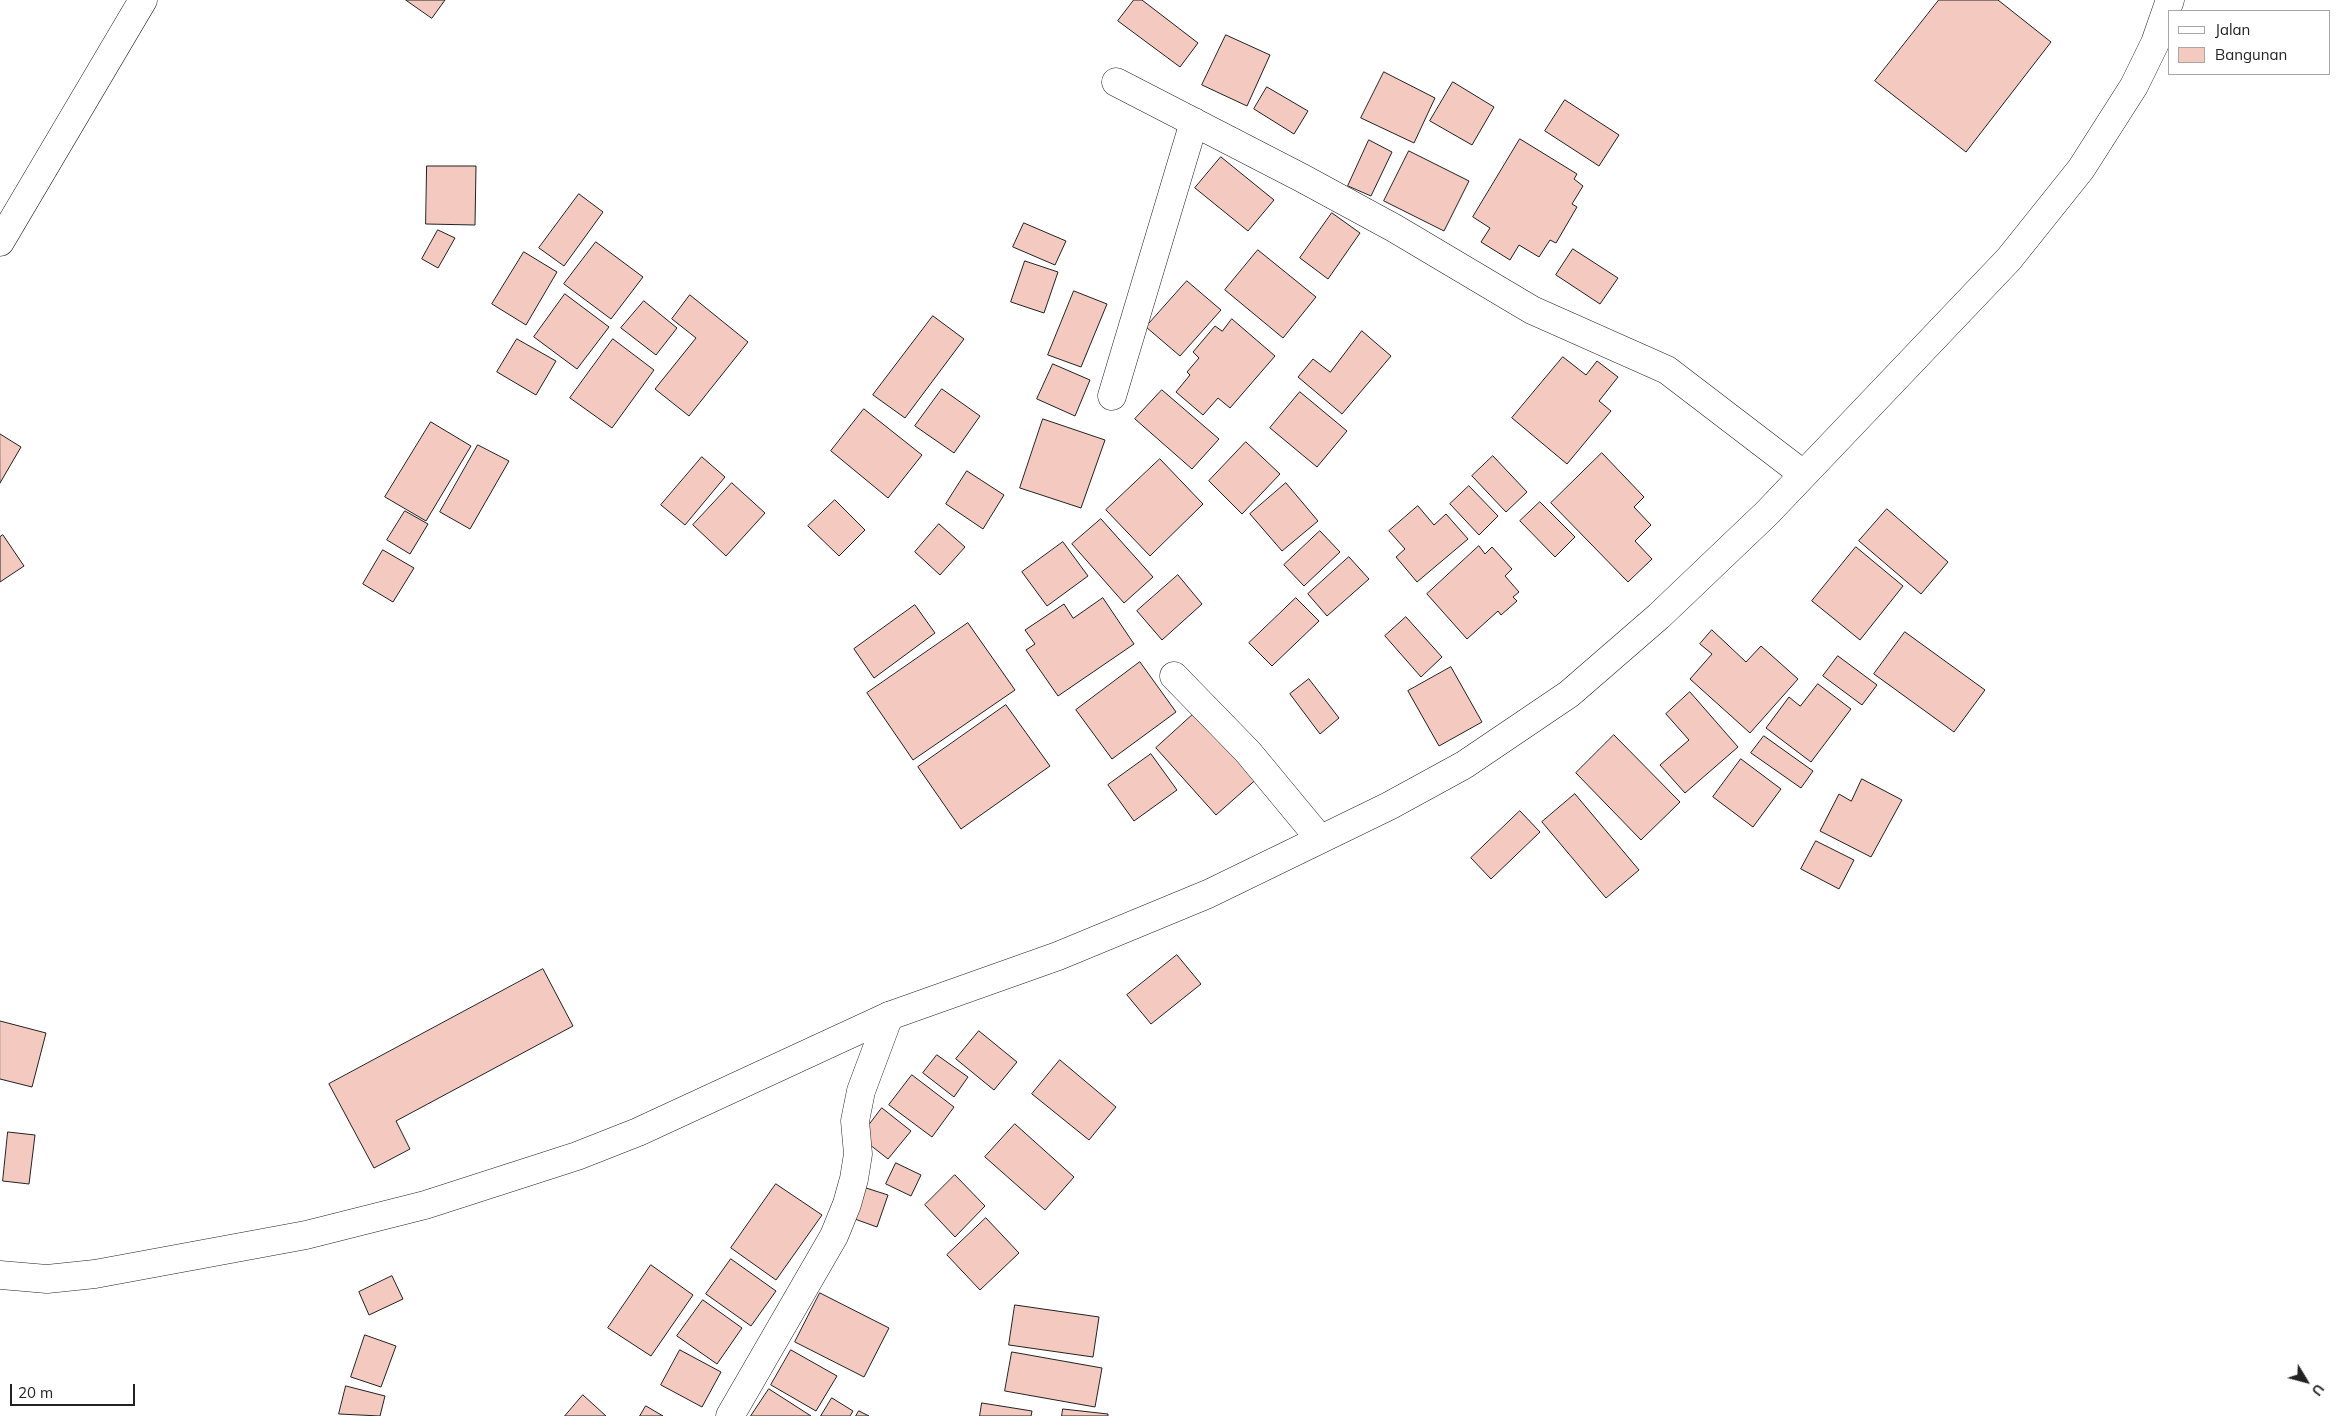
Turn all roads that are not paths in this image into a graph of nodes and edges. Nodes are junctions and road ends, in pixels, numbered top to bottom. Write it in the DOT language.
graph roads {
  1 [pos="143,0"];
  2 [pos="2170,0"];
  3 [pos="1116,82"];
  4 [pos="1194,122"];
  5 [pos="0,242"];
  6 [pos="1112,396"];
  7 [pos="1803,474"];
  8 [pos="1174,676"];
  9 [pos="1320,839"];
  10 [pos="890,1016"];
  11 [pos="0,1275"];
  12 [pos="730,1416"];
  1 -- 5 [label="main road"];
  2 -- 7 [label="main road"];
  3 -- 4 [label="main road"];
  4 -- 6 [label="main road"];
  4 -- 7 [label="main road"];
  7 -- 9 [label="main road"];
  8 -- 9 [label="main road"];
  9 -- 10 [label="main road"];
  10 -- 11 [label="main road"];
  10 -- 12 [label="main road"];
}
